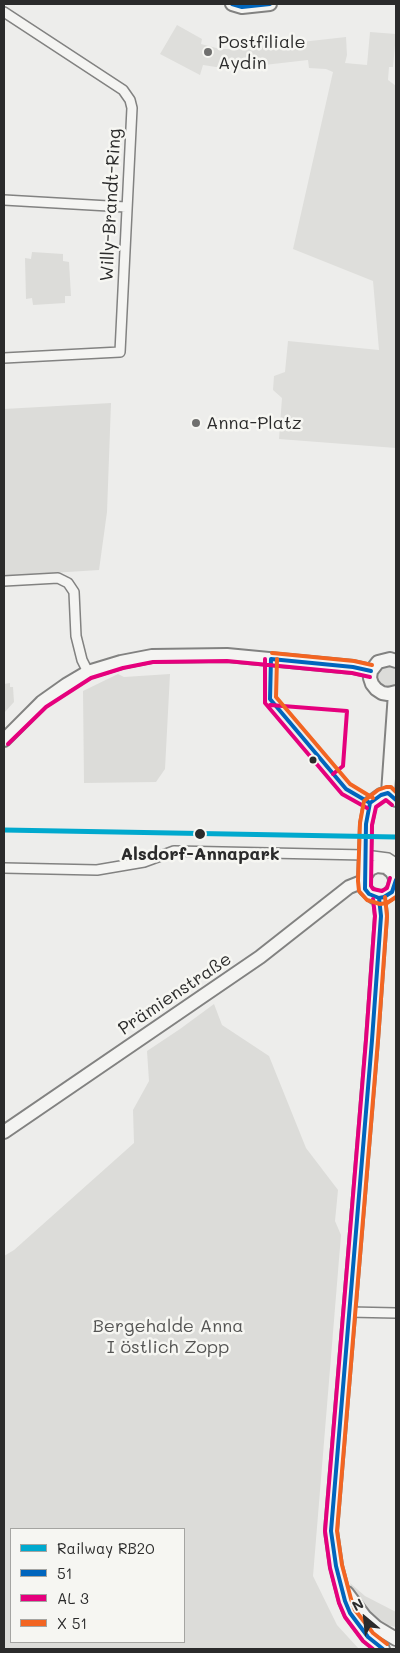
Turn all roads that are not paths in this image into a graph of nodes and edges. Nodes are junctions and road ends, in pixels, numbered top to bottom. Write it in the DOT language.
graph roads {
  1 [pos="232,4"];
  2 [pos="270,4"];
  3 [pos="4,12"];
  4 [pos="4,200"];
  5 [pos="126,207"];
  6 [pos="4,358"];
  7 [pos="4,581"];
  8 [pos="396,660"];
  9 [pos="371,671"];
  10 [pos="88,672"];
  11 [pos="395,692"];
  12 [pos="4,740"];
  13 [pos="392,796"];
  14 [pos="365,855"];
  15 [pos="396,866"];
  16 [pos="4,868"];
  17 [pos="364,879"];
  18 [pos="396,883"];
  19 [pos="379,898"];
  20 [pos="4,1132"];
  21 [pos="349,1312"];
  22 [pos="396,1313"];
  23 [pos="340,1582"];
  24 [pos="393,1635"];
  25 [pos="382,1649"];
  1 -- 2 [label="main road"];
  3 -- 5 [label="street, Willy-Brandt-Ring"];
  4 -- 5 [label="street"];
  5 -- 6 [label="street, Willy-Brandt-Ring"];
  7 -- 10 [label="street"];
  8 -- 9 [label="main road"];
  9 -- 10 [label="main road"];
  9 -- 11 [label="main road"];
  10 -- 12 [label="main road"];
  11 -- 13 [label="main road"];
  13 -- 14 [label="main road"];
  14 -- 15 [label="street"];
  14 -- 16 [label="street"];
  14 -- 17 [label="main road"];
  17 -- 18 [label="main road"];
  17 -- 19 [label="main road"];
  17 -- 20 [label="main road, Prämienstraße"];
  18 -- 19 [label="main road"];
  19 -- 21 [label="main road"];
  21 -- 22 [label="street"];
  21 -- 23 [label="main road"];
  23 -- 24 [label="main road"];
  23 -- 25 [label="main road"];
}
